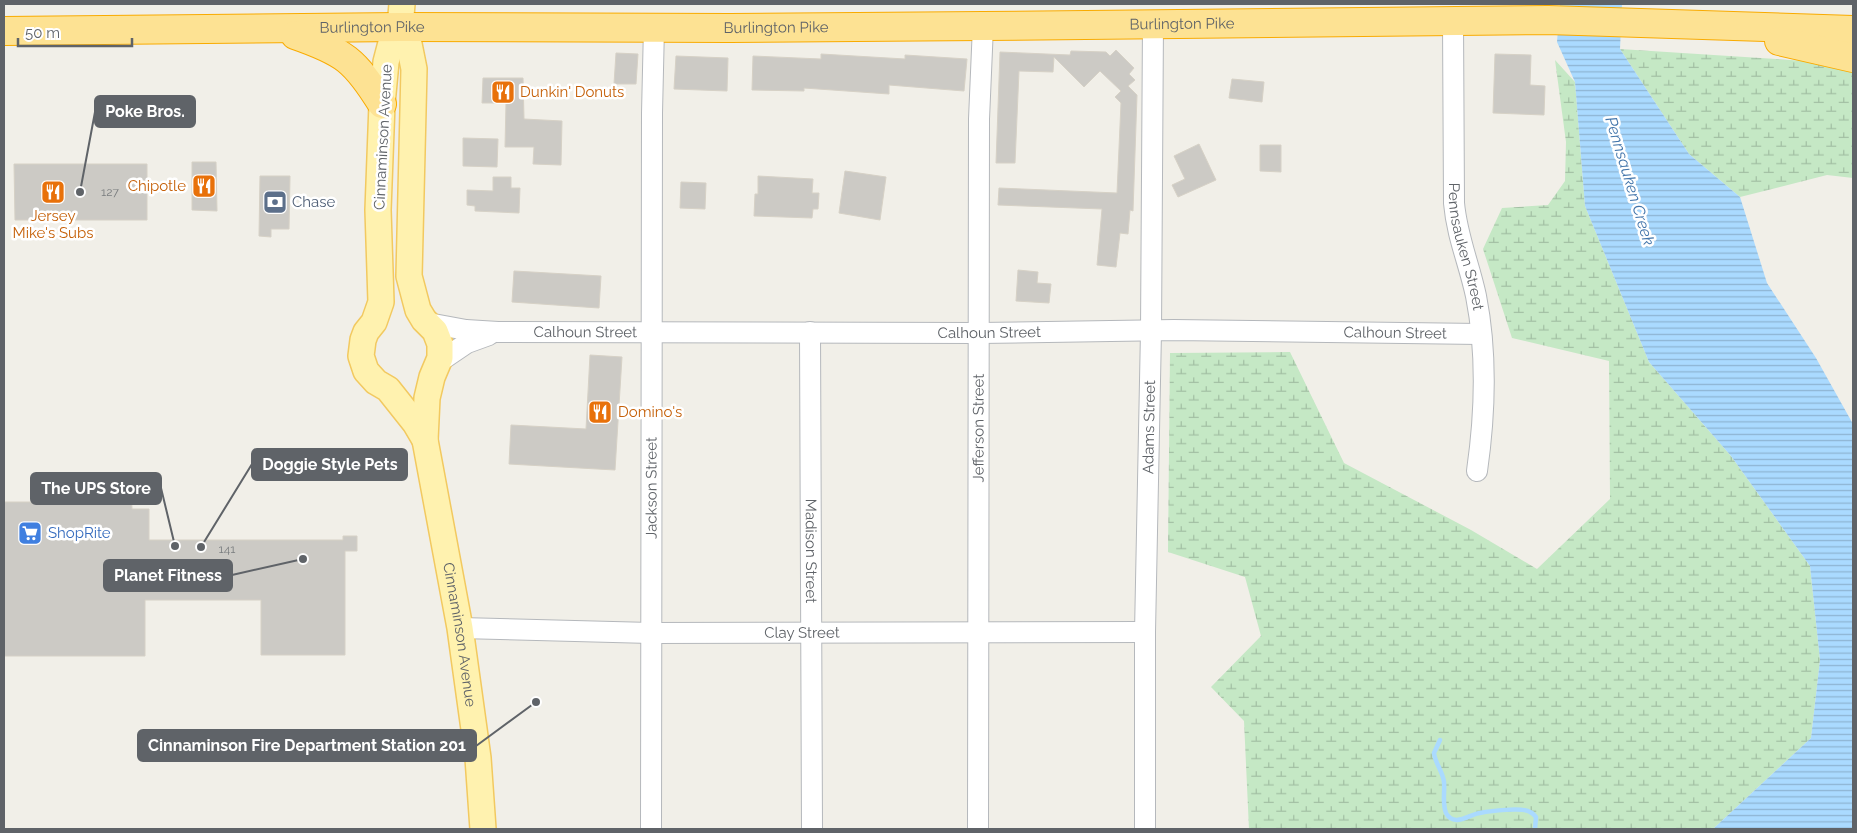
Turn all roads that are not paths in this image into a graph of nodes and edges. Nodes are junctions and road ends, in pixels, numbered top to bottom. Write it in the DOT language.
graph roads {
  1 [pos="401,15"];
  2 [pos="1453,22"];
  3 [pos="1153,23"];
  4 [pos="1699,24"];
  5 [pos="983,26"];
  6 [pos="654,27"];
  7 [pos="276,29"];
  8 [pos="1853,30"];
  9 [pos="4,31"];
  10 [pos="1853,58"];
  11 [pos="382,104"];
  12 [pos="426,321"];
  13 [pos="374,322"];
  14 [pos="498,332"];
  15 [pos="652,332"];
  16 [pos="810,332"];
  17 [pos="1151,332"];
  18 [pos="979,333"];
  19 [pos="1480,334"];
  20 [pos="436,370"];
  21 [pos="388,389"];
  22 [pos="425,440"];
  23 [pos="1477,471"];
  24 [pos="460,628"];
  25 [pos="979,632"];
  26 [pos="1145,632"];
  27 [pos="651,633"];
  28 [pos="812,633"];
  29 [pos="484,829"];
  30 [pos="651,829"];
  31 [pos="812,829"];
  32 [pos="978,829"];
  33 [pos="1145,829"];
  1 -- 6 [label="highway, Burlington Pike"];
  1 -- 7 [label="highway, Burlington Pike"];
  1 -- 11 [label="main road, Cinnaminson Avenue"];
  1 -- 12 [label="main road, Cinnaminson Avenue"];
  2 -- 3 [label="highway, Burlington Pike"];
  2 -- 4 [label="highway, Burlington Pike"];
  2 -- 19 [label="street, Pennsauken Street"];
  3 -- 5 [label="highway, Burlington Pike"];
  3 -- 17 [label="street, Adams Street"];
  4 -- 8 [label="highway"];
  4 -- 10 [label="highway"];
  5 -- 6 [label="highway, Burlington Pike"];
  5 -- 18 [label="street, Jefferson Street"];
  6 -- 15 [label="street, Jackson Street"];
  7 -- 9 [label="highway, Burlington Pike"];
  7 -- 11 [label="highway"];
  11 -- 13 [label="main road, Cinnaminson Avenue"];
  12 -- 13 [label="main road, Calhoun Street"];
  12 -- 14 [label="street, Calhoun Street"];
  12 -- 20 [label="main road, Cinnaminson Avenue"];
  13 -- 21 [label="main road, Cinnaminson Avenue"];
  14 -- 15 [label="street, Calhoun Street"];
  14 -- 20 [label="street, Calhoun Street"];
  15 -- 16 [label="street, Calhoun Street"];
  15 -- 27 [label="street, Jackson Street"];
  16 -- 18 [label="street, Calhoun Street"];
  16 -- 28 [label="street, Madison Street"];
  17 -- 18 [label="street, Calhoun Street"];
  17 -- 19 [label="street, Calhoun Street"];
  17 -- 26 [label="street, Adams Street"];
  18 -- 25 [label="street, Jefferson Street"];
  19 -- 23 [label="street, Pennsauken Street"];
  20 -- 21 [label="main road, Calhoun Street"];
  20 -- 22 [label="main road, Cinnaminson Avenue"];
  21 -- 22 [label="main road, Cinnaminson Avenue"];
  22 -- 24 [label="main road, Cinnaminson Avenue"];
  24 -- 27 [label="street, Clay Street"];
  24 -- 29 [label="main road, Cinnaminson Avenue"];
  25 -- 26 [label="street, Clay Street"];
  25 -- 28 [label="street, Clay Street"];
  25 -- 32 [label="street, Jefferson Street"];
  26 -- 33 [label="street, Adams Street"];
  27 -- 28 [label="street, Clay Street"];
  27 -- 30 [label="street, Jackson Street"];
  28 -- 31 [label="street, Madison Street"];
}
